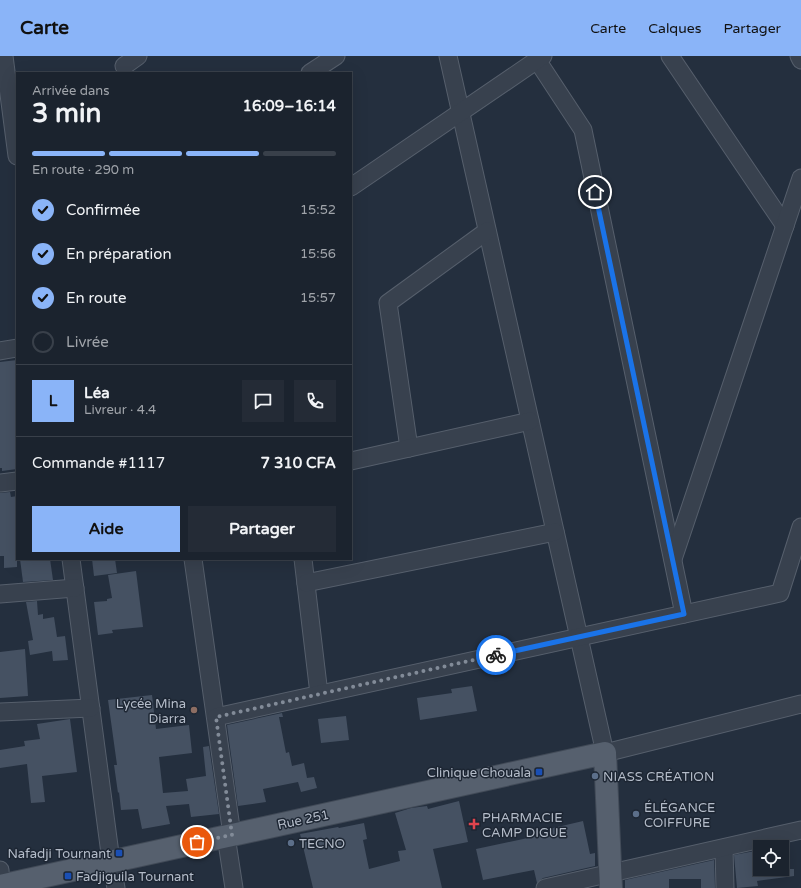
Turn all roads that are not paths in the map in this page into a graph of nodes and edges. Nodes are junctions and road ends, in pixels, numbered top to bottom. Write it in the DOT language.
graph roads {
  1 [pos="4,56"];
  2 [pos="138,56"];
  3 [pos="336,56"];
  4 [pos="448,56"];
  5 [pos="670,56"];
  6 [pos="798,56"];
  7 [pos="540,58"];
  8 [pos="801,60"];
  9 [pos="123,65"];
  10 [pos="312,72"];
  11 [pos="4,87"];
  12 [pos="461,113"];
  13 [pos="16,151"];
  14 [pos="801,178"];
  15 [pos="352,186"];
  16 [pos="785,226"];
  17 [pos="487,231"];
  18 [pos="16,348"];
  19 [pos="0,351"];
  20 [pos="530,421"];
  21 [pos="409,448"];
  22 [pos="352,461"];
  23 [pos="16,481"];
  24 [pos="0,482"];
  25 [pos="801,528"];
  26 [pos="555,532"];
  27 [pos="71,560"];
  28 [pos="193,560"];
  29 [pos="303,560"];
  30 [pos="673,560"];
  31 [pos="306,583"];
  32 [pos="75,588"];
  33 [pos="0,594"];
  34 [pos="684,614"];
  35 [pos="579,637"];
  36 [pos="319,694"];
  37 [pos="801,704"];
  38 [pos="91,708"];
  39 [pos="0,712"];
  40 [pos="216,717"];
  41 [pos="605,753"];
  42 [pos="801,830"];
  43 [pos="229,835"];
  44 [pos="724,848"];
  45 [pos="111,861"];
  46 [pos="0,880"];
  47 [pos="611,881"];
  48 [pos="116,888"];
  49 [pos="234,888"];
  50 [pos="545,888"];
  51 [pos="725,888"];
  1 -- 11 [label="street"];
  2 -- 9 [label="street"];
  3 -- 10 [label="street"];
  4 -- 12 [label="street"];
  5 -- 16 [label="street"];
  6 -- 8 [label="street"];
  7 -- 12 [label="street"];
  7 -- 30 [label="street"];
  11 -- 13 [label="street"];
  12 -- 15 [label="street"];
  12 -- 17 [label="street"];
  14 -- 16 [label="street"];
  16 -- 30 [label="street"];
  17 -- 20 [label="street"];
  17 -- 21 [label="street"];
  18 -- 19 [label="street"];
  20 -- 21 [label="street"];
  20 -- 26 [label="street"];
  21 -- 22 [label="street"];
  23 -- 24 [label="street"];
  25 -- 34 [label="street"];
  26 -- 31 [label="street"];
  26 -- 35 [label="street"];
  27 -- 32 [label="street"];
  28 -- 40 [label="street"];
  29 -- 31 [label="street"];
  30 -- 34 [label="street"];
  31 -- 36 [label="street"];
  32 -- 33 [label="street"];
  32 -- 38 [label="street"];
  34 -- 35 [label="street"];
  35 -- 36 [label="street"];
  35 -- 41 [label="street"];
  36 -- 40 [label="street"];
  37 -- 41 [label="street"];
  38 -- 39 [label="street"];
  38 -- 45 [label="street"];
  40 -- 43 [label="street"];
  41 -- 43 [label="main road, Rue 251"];
  41 -- 47 [label="main road"];
  42 -- 44 [label="street"];
  43 -- 45 [label="main road, Rue 251"];
  43 -- 49 [label="street"];
  44 -- 47 [label="street"];
  44 -- 51 [label="street"];
  45 -- 46 [label="main road, Rue 251"];
  45 -- 48 [label="street"];
  47 -- 50 [label="street"];
}
